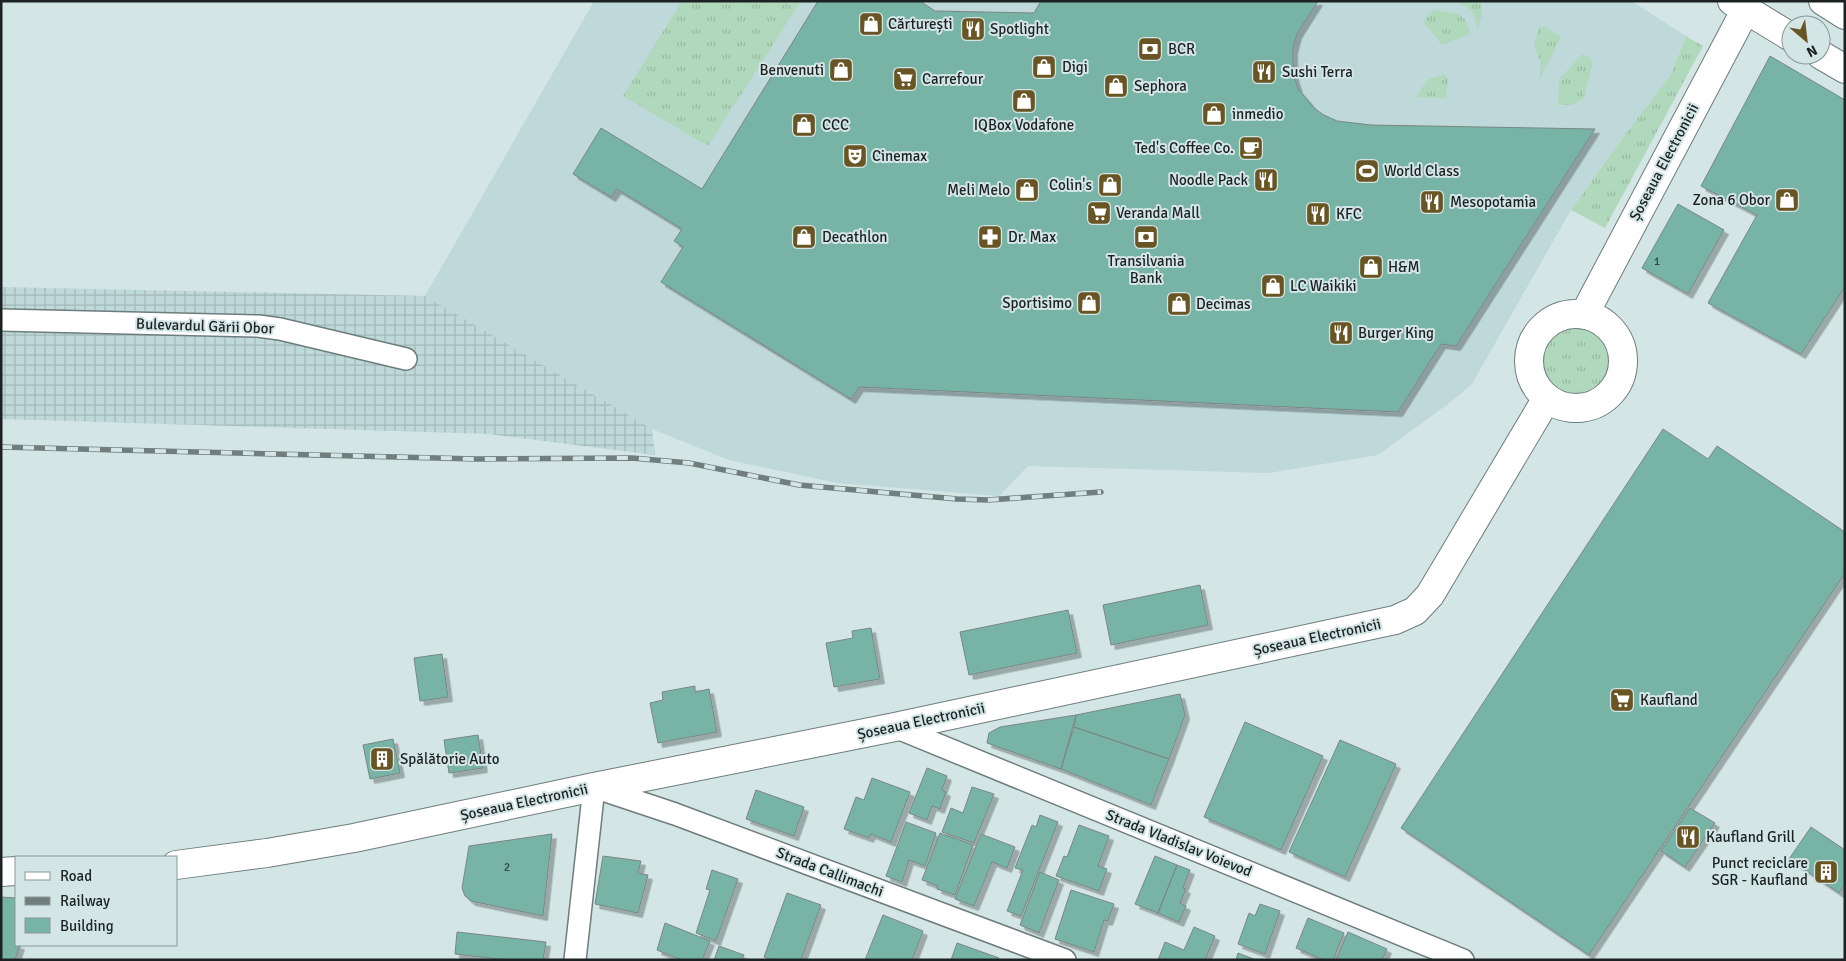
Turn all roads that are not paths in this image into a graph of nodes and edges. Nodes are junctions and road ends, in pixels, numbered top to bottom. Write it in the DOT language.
graph roads {
  1 [pos="1823,1"];
  2 [pos="1739,5"];
  3 [pos="1845,15"];
  4 [pos="1781,31"];
  5 [pos="1831,61"];
  6 [pos="1845,69"];
  7 [pos="1584,315"];
  8 [pos="1,320"];
  9 [pos="406,359"];
  10 [pos="1547,398"];
  11 [pos="895,727"];
  12 [pos="594,787"];
  13 [pos="178,864"];
  14 [pos="15,871"];
  15 [pos="1,872"];
  16 [pos="575,960"];
  17 [pos="1065,960"];
  18 [pos="1463,960"];
  1 -- 3 [label="street"];
  2 -- 4 [label="street"];
  2 -- 7 [label="street, Șoseaua Electronicii"];
  5 -- 6 [label="street"];
  7 -- 10 [label="street"];
  7 -- 10 [label="street"];
  8 -- 9 [label="street, Bulevardul Gării Obor"];
  10 -- 11 [label="street, Șoseaua Electronicii"];
  11 -- 12 [label="street, Șoseaua Electronicii"];
  11 -- 18 [label="street, Strada Vladislav Voievod"];
  12 -- 13 [label="street, Șoseaua Electronicii"];
  12 -- 16 [label="street"];
  12 -- 17 [label="street, Strada Callimachi"];
  14 -- 15 [label="street"];
}
